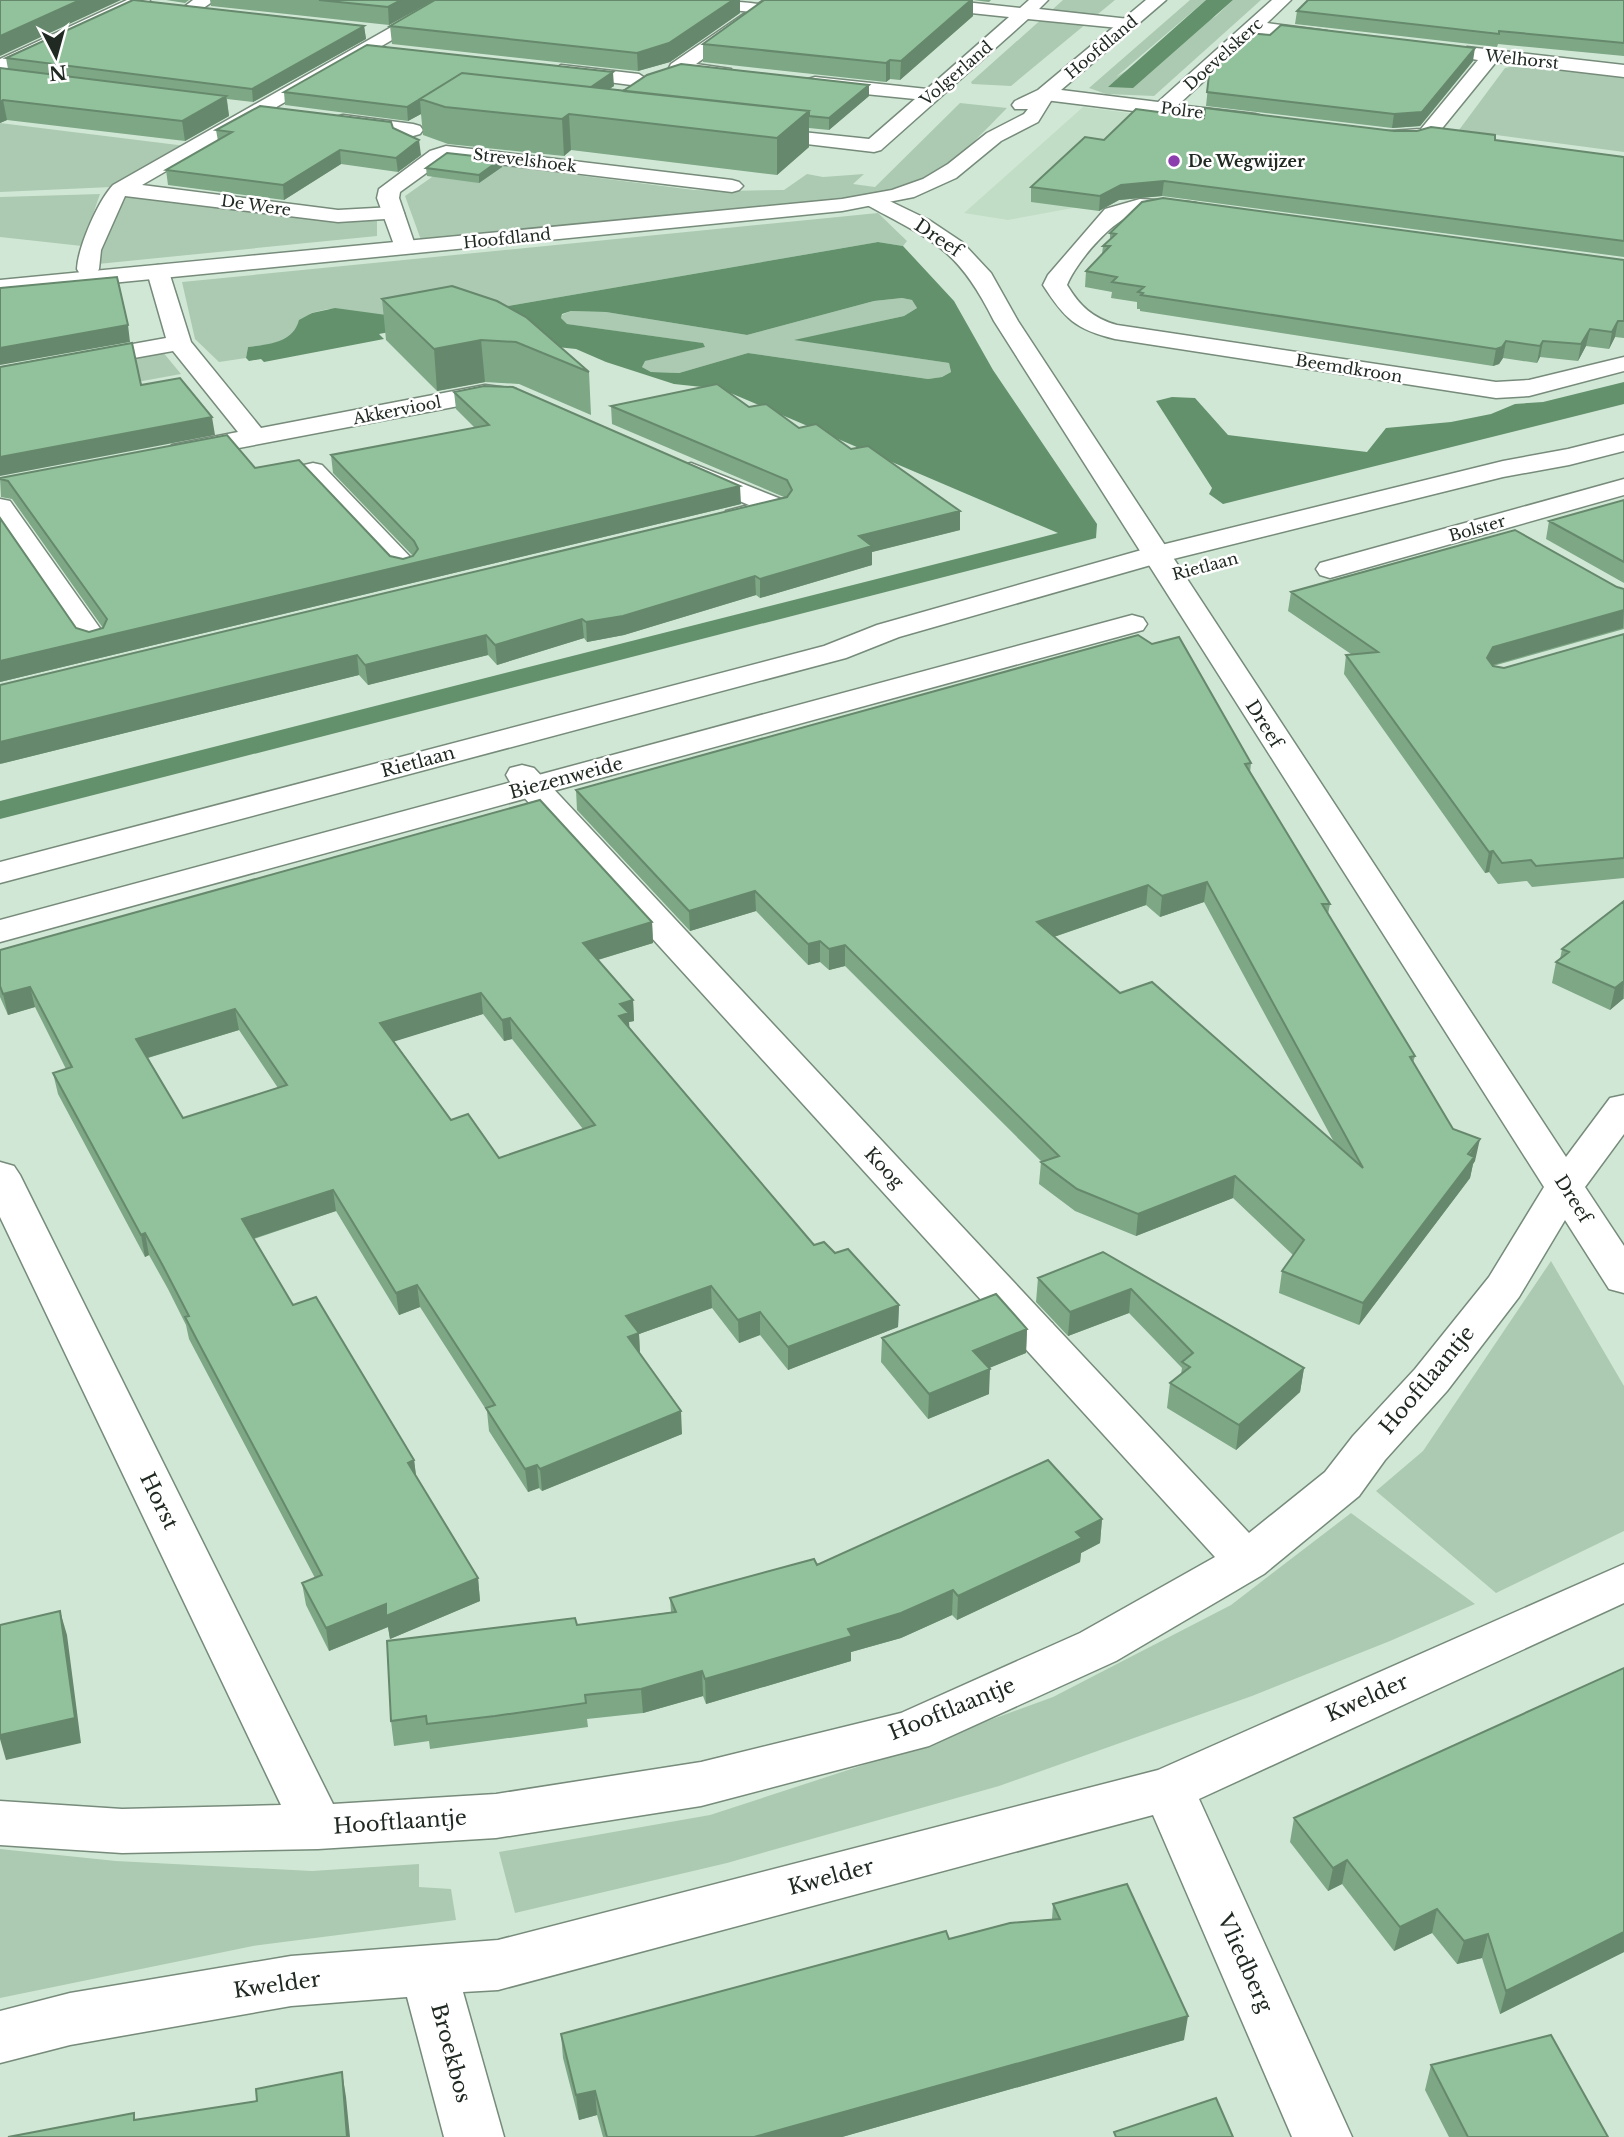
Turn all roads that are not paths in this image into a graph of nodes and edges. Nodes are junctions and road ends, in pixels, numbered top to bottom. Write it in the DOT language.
graph roads {
  1 [pos="452,0"];
  2 [pos="679,0"];
  3 [pos="895,0"];
  4 [pos="1157,0"];
  5 [pos="1282,0"];
  6 [pos="137,2"];
  7 [pos="712,2"];
  8 [pos="952,3"];
  9 [pos="769,4"];
  10 [pos="1032,6"];
  11 [pos="222,15"];
  12 [pos="1129,24"];
  13 [pos="1253,27"];
  14 [pos="1346,38"];
  15 [pos="1451,51"];
  16 [pos="1491,56"];
  17 [pos="8,62"];
  18 [pos="57,65"];
  19 [pos="544,69"];
  20 [pos="663,70"];
  21 [pos="1624,71"];
  22 [pos="748,76"];
  23 [pos="803,81"];
  24 [pos="619,94"];
  25 [pos="1045,94"];
  26 [pos="931,95"];
  27 [pos="224,106"];
  28 [pos="1163,108"];
  29 [pos="266,117"];
  30 [pos="1270,121"];
  31 [pos="327,124"];
  32 [pos="741,131"];
  33 [pos="1428,133"];
  34 [pos="1365,134"];
  35 [pos="1454,136"];
  36 [pos="446,152"];
  37 [pos="732,186"];
  38 [pos="120,189"];
  39 [pos="875,200"];
  40 [pos="1213,212"];
  41 [pos="393,213"];
  42 [pos="405,248"];
  43 [pos="88,269"];
  44 [pos="158,272"];
  45 [pos="0,287"];
  46 [pos="1075,317"];
  47 [pos="1028,320"];
  48 [pos="179,343"];
  49 [pos="1624,364"];
  50 [pos="0,375"];
  51 [pos="529,399"];
  52 [pos="255,437"];
  53 [pos="1624,443"];
  54 [pos="160,455"];
  55 [pos="665,459"];
  56 [pos="313,471"];
  57 [pos="1624,487"];
  58 [pos="4,492"];
  59 [pos="709,523"];
  60 [pos="1492,523"];
  61 [pos="1530,545"];
  62 [pos="1162,565"];
  63 [pos="404,567"];
  64 [pos="1330,569"];
  65 [pos="1132,624"];
  66 [pos="93,640"];
  67 [pos="528,781"];
  68 [pos="0,873"];
  69 [pos="0,931"];
  70 [pos="1624,1107"];
  71 [pos="0,1175"];
  72 [pos="1566,1186"];
  73 [pos="1624,1279"];
  74 [pos="1247,1561"];
  75 [pos="1624,1582"];
  76 [pos="1168,1789"];
  77 [pos="0,1823"];
  78 [pos="318,1827"];
  79 [pos="428,1969"];
  80 [pos="0,2037"];
  81 [pos="474,2137"];
  82 [pos="1322,2137"];
  1 -- 29 [label="street"];
  2 -- 7 [label="street"];
  3 -- 8 [label="street"];
  4 -- 12 [label="street, Hoofdland"];
  5 -- 13 [label="street, Doevelskerc"];
  6 -- 11 [label="street"];
  6 -- 17 [label="street"];
  7 -- 9 [label="street"];
  8 -- 10 [label="street"];
  9 -- 20 [label="street"];
  10 -- 12 [label="street"];
  10 -- 26 [label="street, Volgerland"];
  12 -- 25 [label="street, Hoofdland"];
  13 -- 14 [label="street"];
  13 -- 28 [label="street, Doevelskerc"];
  15 -- 16 [label="street, Welhorst"];
  16 -- 21 [label="street, Welhorst"];
  16 -- 33 [label="street"];
  17 -- 18 [label="street"];
  19 -- 20 [label="street"];
  20 -- 22 [label="street"];
  20 -- 24 [label="street"];
  23 -- 26 [label="street"];
  25 -- 28 [label="street, Polre"];
  25 -- 39 [label="street, Hoofdland"];
  26 -- 32 [label="street, Volgerland"];
  27 -- 29 [label="street"];
  28 -- 30 [label="street, Polre"];
  29 -- 38 [label="street"];
  31 -- 36 [label="street"];
  33 -- 34 [label="street"];
  33 -- 35 [label="street"];
  36 -- 37 [label="street, Strevelshoek"];
  36 -- 41 [label="street"];
  38 -- 41 [label="street, De Were"];
  38 -- 43 [label="street"];
  39 -- 42 [label="street, Hoofdland"];
  39 -- 47 [label="street, Dreef"];
  40 -- 46 [label="street"];
  41 -- 42 [label="street"];
  42 -- 44 [label="street, Hoofdland"];
  44 -- 45 [label="street, Hoofdland"];
  44 -- 48 [label="street"];
  46 -- 47 [label="street, Beemdkroon"];
  46 -- 49 [label="street, Beemdkroon"];
  47 -- 62 [label="street, Dreef"];
  48 -- 50 [label="street"];
  48 -- 52 [label="street"];
  51 -- 52 [label="street, Akkerviool"];
  52 -- 54 [label="street, Akkerviool"];
  53 -- 62 [label="street, Rietlaan"];
  55 -- 59 [label="street"];
  56 -- 63 [label="street"];
  57 -- 60 [label="street, Bolster"];
  58 -- 66 [label="street"];
  60 -- 61 [label="street"];
  60 -- 64 [label="street, Bolster"];
  62 -- 68 [label="street, Rietlaan"];
  62 -- 72 [label="street, Dreef"];
  65 -- 67 [label="street, Biezenweide"];
  67 -- 69 [label="street, Biezenweide"];
  67 -- 74 [label="street, Koog"];
  70 -- 72 [label="street, Hooftlaantje"];
  71 -- 78 [label="street, Horst"];
  72 -- 73 [label="street, Dreef"];
  72 -- 74 [label="street, Hooftlaantje"];
  74 -- 78 [label="street, Hooftlaantje"];
  75 -- 76 [label="street, Kwelder"];
  76 -- 79 [label="street, Kwelder"];
  76 -- 82 [label="street, Vliedberg"];
  77 -- 78 [label="street, Hooftlaantje"];
  79 -- 80 [label="street, Kwelder"];
  79 -- 81 [label="street, Broekbos"];
}
